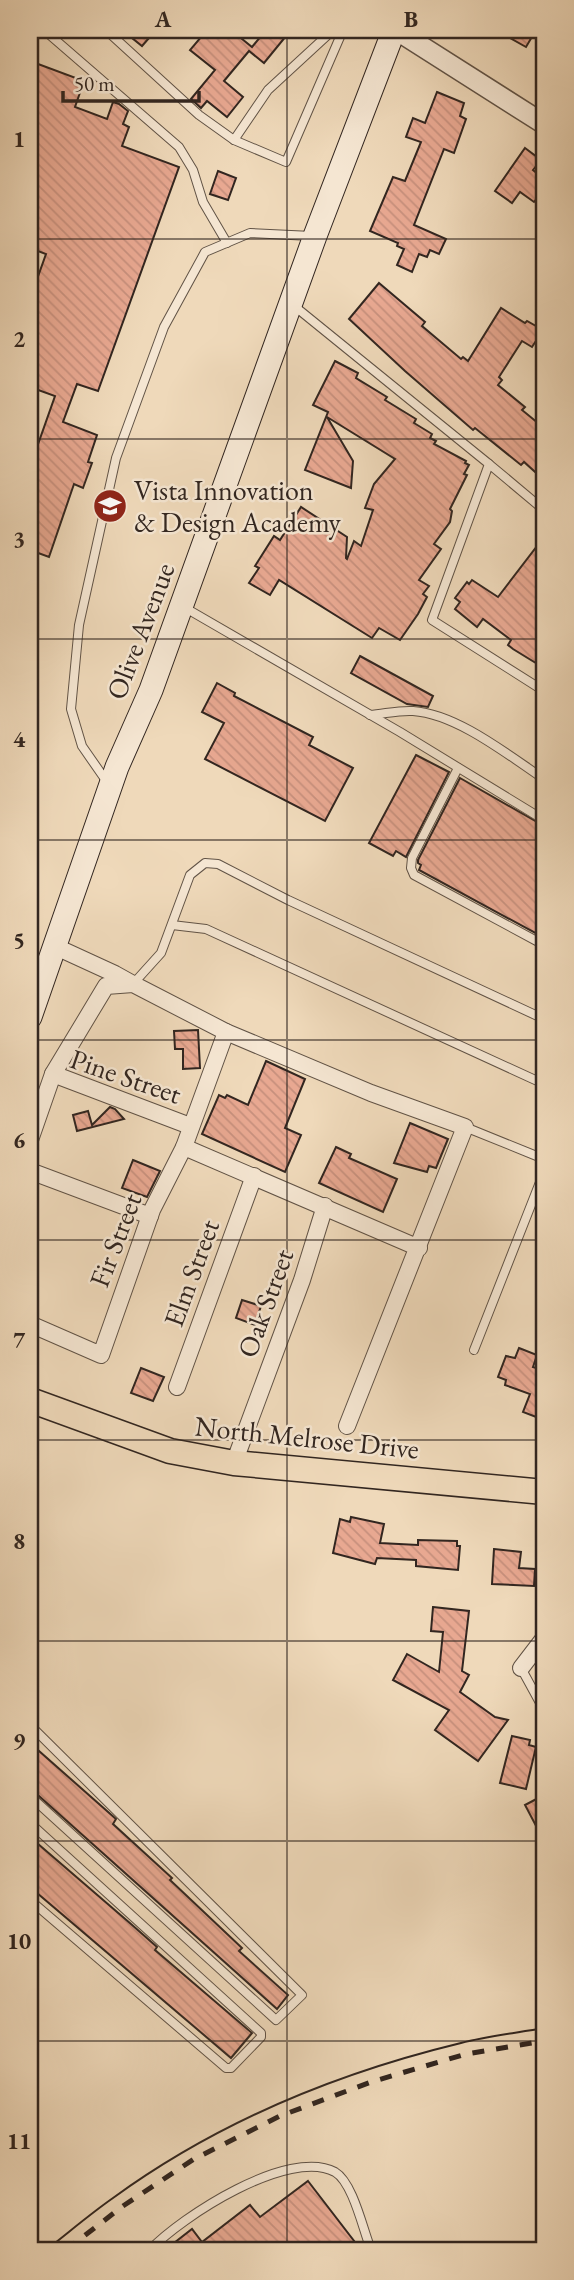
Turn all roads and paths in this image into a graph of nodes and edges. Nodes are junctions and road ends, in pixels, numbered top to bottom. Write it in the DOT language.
graph roads {
  1 [pos="44,30"];
  2 [pos="106,30"];
  3 [pos="341,30"];
  4 [pos="395,30"];
  5 [pos="544,124"];
  6 [pos="234,140"];
  7 [pos="315,236"];
  8 [pos="227,243"];
  9 [pos="290,303"];
  10 [pos="489,464"];
  11 [pos="544,510"];
  12 [pos="182,605"];
  13 [pos="544,691"];
  14 [pos="370,715"];
  15 [pos="458,768"];
  16 [pos="544,779"];
  17 [pos="110,786"];
  18 [pos="544,820"];
  19 [pos="172,925"];
  20 [pos="544,945"];
  21 [pos="54,946"];
  22 [pos="133,985"];
  23 [pos="30,1017"];
  24 [pos="544,1019"];
  25 [pos="226,1032"];
  26 [pos="53,1074"];
  27 [pos="544,1084"];
  28 [pos="190,1126"];
  29 [pos="465,1127"];
  30 [pos="30,1140"];
  31 [pos="184,1147"];
  32 [pos="544,1159"];
  33 [pos="30,1171"];
  34 [pos="544,1172"];
  35 [pos="254,1176"];
  36 [pos="325,1206"];
  37 [pos="150,1216"];
  38 [pos="419,1248"];
  39 [pos="30,1324"];
  40 [pos="474,1350"];
  41 [pos="177,1387"];
  42 [pos="30,1401"];
  43 [pos="347,1426"];
  44 [pos="234,1463"];
  45 [pos="544,1492"];
  46 [pos="544,1638"];
  47 [pos="520,1668"];
  48 [pos="544,1710"];
  49 [pos="30,1726"];
  50 [pos="30,1796"];
  51 [pos="30,1822"];
  52 [pos="30,1900"];
  53 [pos="150,2250"];
  54 [pos="367,2250"];
  1 -- 8 [label="lane"];
  2 -- 6 [label="lane"];
  3 -- 6 [label="lane"];
  3 -- 6 [label="lane"];
  4 -- 5 [label="street"];
  4 -- 7 [label="main road, Olive Avenue"];
  7 -- 8 [label="lane"];
  7 -- 9 [label="main road, Olive Avenue"];
  8 -- 17 [label="lane"];
  9 -- 10 [label="lane"];
  9 -- 12 [label="main road, Olive Avenue"];
  10 -- 11 [label="lane"];
  10 -- 13 [label="lane"];
  12 -- 14 [label="lane"];
  12 -- 17 [label="main road, Olive Avenue"];
  14 -- 15 [label="lane"];
  14 -- 16 [label="lane"];
  15 -- 18 [label="lane"];
  15 -- 20 [label="lane"];
  17 -- 21 [label="main road, Olive Avenue"];
  19 -- 22 [label="lane"];
  19 -- 24 [label="lane"];
  19 -- 27 [label="lane"];
  21 -- 22 [label="street"];
  21 -- 23 [label="main road, Olive Avenue"];
  22 -- 25 [label="street"];
  22 -- 26 [label="street"];
  25 -- 28 [label="street, Pine Street"];
  25 -- 29 [label="street"];
  26 -- 28 [label="street, Pine Street"];
  26 -- 30 [label="street, Pine Street"];
  28 -- 31 [label="street, Fir Street"];
  29 -- 32 [label="lane"];
  29 -- 38 [label="street"];
  31 -- 35 [label="street"];
  31 -- 37 [label="street, Fir Street"];
  33 -- 37 [label="street"];
  34 -- 40 [label="lane"];
  35 -- 36 [label="street"];
  35 -- 41 [label="street, Elm Street"];
  36 -- 38 [label="street"];
  36 -- 44 [label="street, Oak Street"];
  37 -- 39 [label="street, Fir Street"];
  38 -- 43 [label="street"];
  42 -- 44 [label="main road, North Melrose Drive"];
  44 -- 45 [label="main road, North Melrose Drive"];
  46 -- 47 [label="street"];
  47 -- 48 [label="lane"];
  49 -- 50 [label="lane"];
  51 -- 52 [label="lane"];
  53 -- 54 [label="lane"];
}
